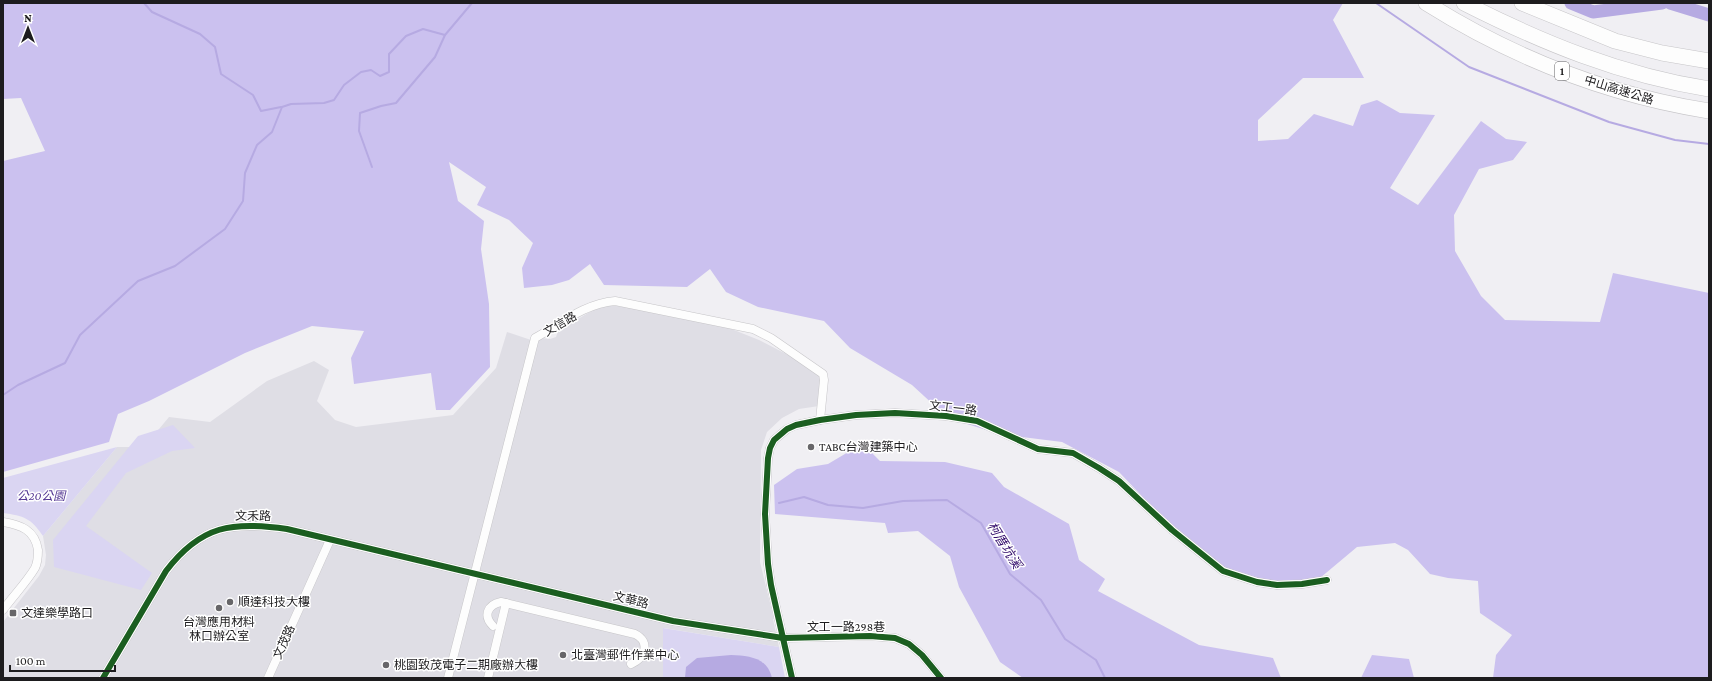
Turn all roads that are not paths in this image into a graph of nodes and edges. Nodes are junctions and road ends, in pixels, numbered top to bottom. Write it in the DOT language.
graph roads {
  1 [pos="1426,3"];
  2 [pos="1464,3"];
  3 [pos="1522,3"];
  4 [pos="1544,3"];
  5 [pos="1709,51"];
  6 [pos="1709,61"];
  7 [pos="1709,90"];
  8 [pos="1709,111"];
  9 [pos="820,420"];
  10 [pos="3,522"];
  11 [pos="330,540"];
  12 [pos="475,574"];
  13 [pos="1327,580"];
  14 [pos="506,603"];
  15 [pos="3,610"];
  16 [pos="493,626"];
  17 [pos="783,638"];
  18 [pos="631,664"];
  19 [pos="103,678"];
  20 [pos="268,678"];
  21 [pos="448,678"];
  22 [pos="488,678"];
  23 [pos="792,678"];
  24 [pos="941,678"];
  1 -- 8 [label="highway, 中山高速公路 / 1"];
  2 -- 7 [label="highway, 中山高速公路 / 1"];
  3 -- 6 [label="highway"];
  4 -- 5 [label="highway"];
  9 -- 12 [label="street, 文信路"];
  9 -- 13 [label="street, 文工一路"];
  9 -- 17 [label="street, 文工一路"];
  10 -- 15 [label="street"];
  11 -- 12 [label="street, 文禾路"];
  11 -- 19 [label="street, 文禾路"];
  11 -- 20 [label="street, 文茂路"];
  12 -- 17 [label="street, 文華路"];
  12 -- 21 [label="street, 文信路"];
  14 -- 16 [label="street"];
  14 -- 18 [label="street"];
  14 -- 22 [label="street"];
  17 -- 23 [label="street, 文工一路"];
  17 -- 24 [label="street, 文工一路298巷"];
}
